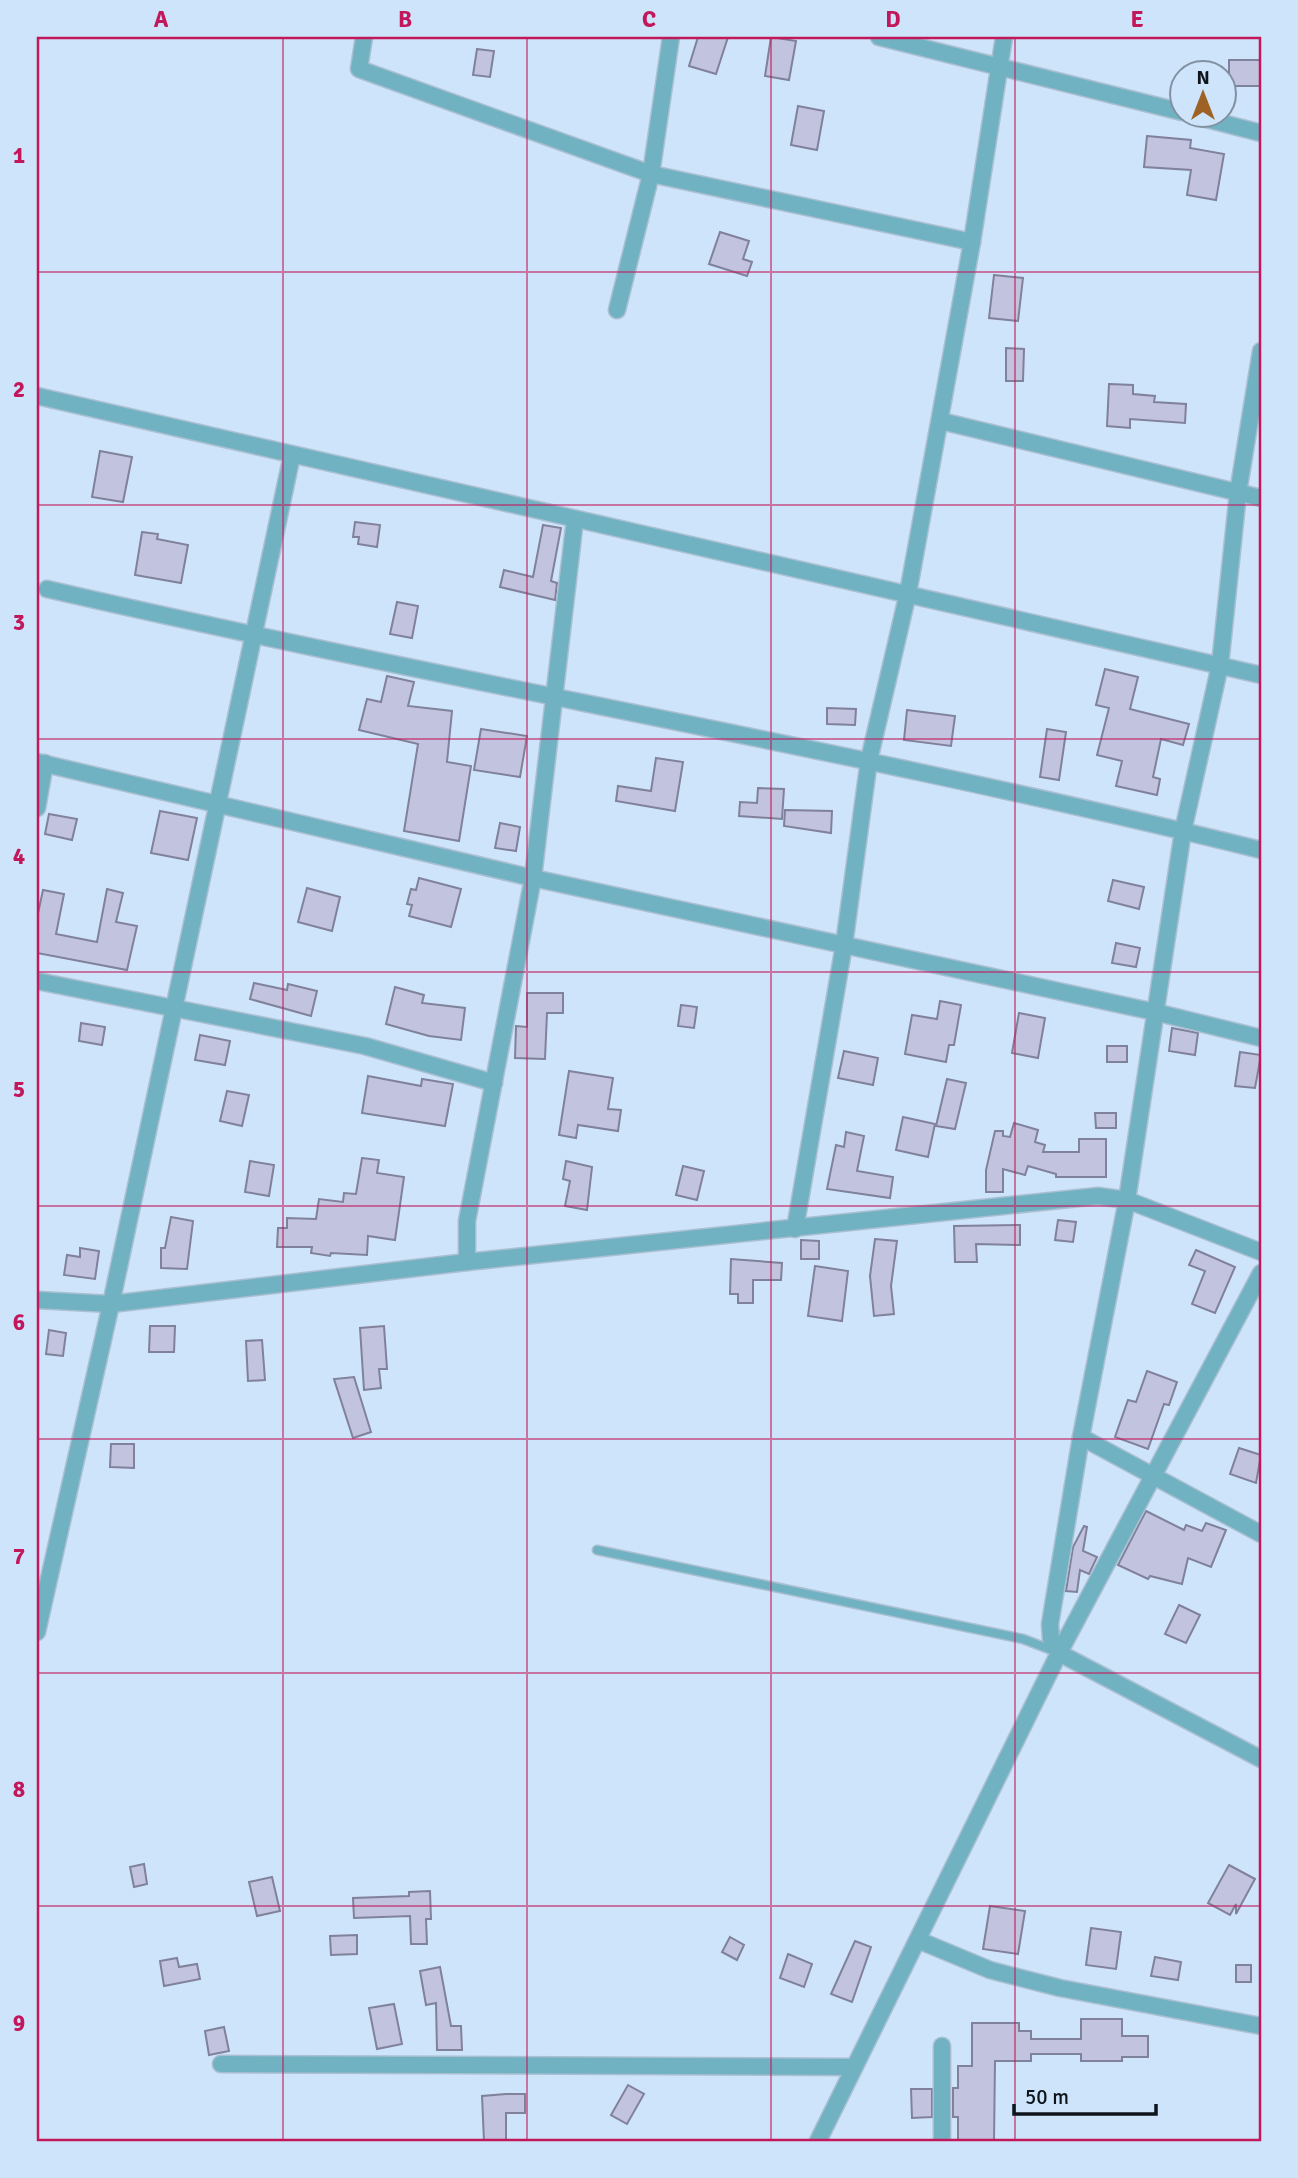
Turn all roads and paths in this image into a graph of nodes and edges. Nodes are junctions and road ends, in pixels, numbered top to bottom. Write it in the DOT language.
graph roads {
  1 [pos="364,37"];
  2 [pos="671,37"];
  3 [pos="879,37"];
  4 [pos="1004,37"];
  5 [pos="999,65"];
  6 [pos="1168,108"];
  7 [pos="1238,127"];
  8 [pos="1261,133"];
  9 [pos="651,174"];
  10 [pos="972,242"];
  11 [pos="617,310"];
  12 [pos="1261,351"];
  13 [pos="37,396"];
  14 [pos="941,421"];
  15 [pos="292,455"];
  16 [pos="1238,493"];
  17 [pos="1261,498"];
  18 [pos="575,519"];
  19 [pos="47,589"];
  20 [pos="908,593"];
  21 [pos="254,637"];
  22 [pos="1220,665"];
  23 [pos="1261,675"];
  24 [pos="556,698"];
  25 [pos="869,760"];
  26 [pos="41,763"];
  27 [pos="218,805"];
  28 [pos="37,808"];
  29 [pos="1183,831"];
  30 [pos="1261,850"];
  31 [pos="533,878"];
  32 [pos="844,945"];
  33 [pos="37,981"];
  34 [pos="174,1008"];
  35 [pos="1154,1012"];
  36 [pos="1261,1038"];
  37 [pos="494,1083"];
  38 [pos="1127,1200"];
  39 [pos="795,1229"];
  40 [pos="1261,1252"];
  41 [pos="467,1262"];
  42 [pos="1261,1273"];
  43 [pos="37,1300"];
  44 [pos="111,1304"];
  45 [pos="1082,1437"];
  46 [pos="1154,1475"];
  47 [pos="1261,1534"];
  48 [pos="597,1550"];
  49 [pos="37,1632"];
  50 [pos="1059,1653"];
  51 [pos="1261,1759"];
  52 [pos="918,1940"];
  53 [pos="1261,2026"];
  54 [pos="942,2046"];
  55 [pos="221,2064"];
  56 [pos="852,2067"];
  57 [pos="818,2141"];
  58 [pos="942,2141"];
  1 -- 9 [label="street"];
  2 -- 9 [label="street"];
  3 -- 5 [label="street"];
  4 -- 5 [label="street"];
  5 -- 6 [label="street"];
  5 -- 10 [label="street"];
  7 -- 8 [label="street"];
  9 -- 10 [label="street"];
  9 -- 11 [label="street"];
  10 -- 14 [label="street"];
  12 -- 16 [label="street"];
  13 -- 15 [label="street"];
  14 -- 16 [label="street"];
  14 -- 20 [label="street"];
  15 -- 18 [label="street"];
  15 -- 21 [label="street"];
  16 -- 17 [label="street"];
  16 -- 22 [label="street"];
  18 -- 20 [label="street"];
  18 -- 24 [label="street"];
  19 -- 21 [label="street"];
  20 -- 22 [label="street"];
  20 -- 25 [label="street"];
  21 -- 24 [label="street"];
  21 -- 27 [label="street"];
  22 -- 23 [label="street"];
  22 -- 29 [label="street"];
  24 -- 25 [label="street"];
  24 -- 31 [label="street"];
  25 -- 29 [label="street"];
  25 -- 32 [label="street"];
  26 -- 27 [label="street"];
  26 -- 28 [label="street"];
  27 -- 31 [label="street"];
  27 -- 34 [label="street"];
  29 -- 30 [label="street"];
  29 -- 35 [label="street"];
  31 -- 32 [label="street"];
  31 -- 37 [label="street"];
  32 -- 35 [label="street"];
  32 -- 39 [label="street"];
  33 -- 34 [label="street"];
  34 -- 37 [label="street"];
  34 -- 44 [label="street"];
  35 -- 36 [label="street"];
  35 -- 38 [label="street"];
  37 -- 41 [label="street"];
  38 -- 39 [label="street"];
  38 -- 40 [label="street"];
  38 -- 45 [label="street"];
  39 -- 41 [label="street"];
  41 -- 44 [label="street"];
  42 -- 46 [label="street"];
  43 -- 44 [label="street"];
  44 -- 49 [label="street"];
  45 -- 46 [label="street"];
  45 -- 50 [label="street"];
  46 -- 47 [label="street"];
  46 -- 50 [label="street"];
  48 -- 50 [label="lane"];
  50 -- 51 [label="street"];
  50 -- 52 [label="street"];
  52 -- 53 [label="street"];
  52 -- 56 [label="street"];
  54 -- 58 [label="street"];
  55 -- 56 [label="street"];
  56 -- 57 [label="street"];
}
